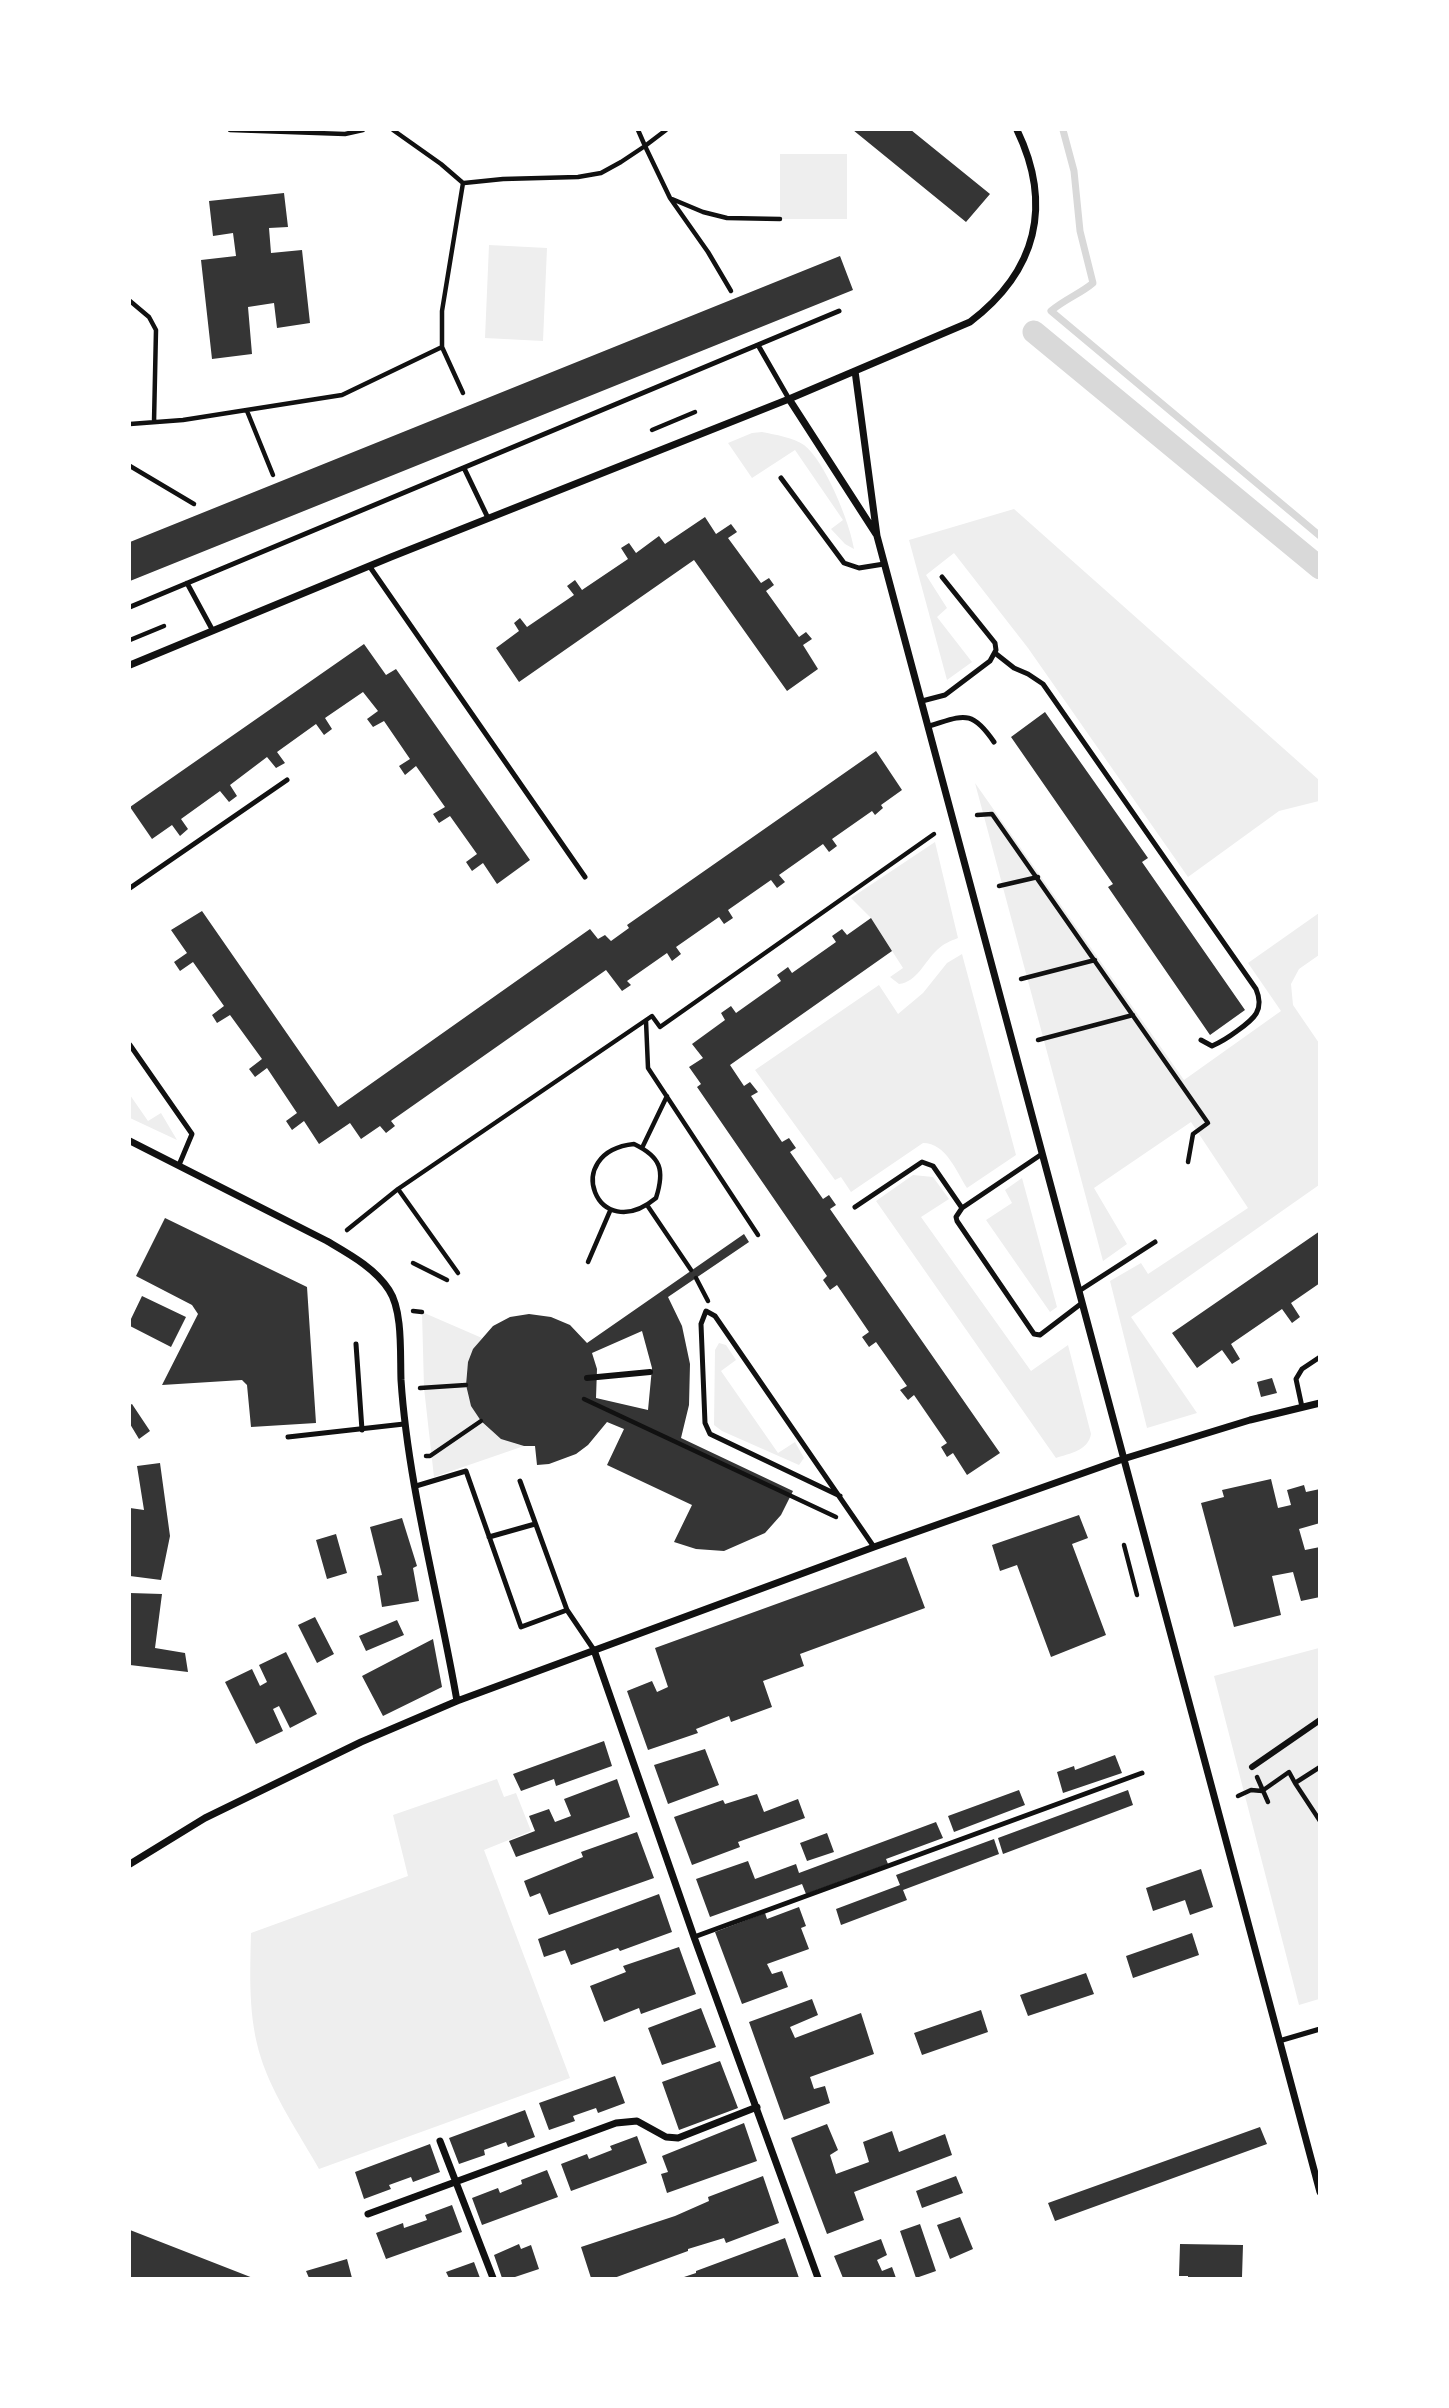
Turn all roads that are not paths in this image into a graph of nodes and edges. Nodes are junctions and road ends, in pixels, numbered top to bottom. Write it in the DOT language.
graph roads {
  1 [pos="1017,130"];
  2 [pos="839,311"];
  3 [pos="758,345"];
  4 [pos="855,371"];
  5 [pos="789,399"];
  6 [pos="464,468"];
  7 [pos="781,478"];
  8 [pos="488,517"];
  9 [pos="877,536"];
  10 [pos="884,564"];
  11 [pos="370,566"];
  12 [pos="942,577"];
  13 [pos="187,583"];
  14 [pos="130,607"];
  15 [pos="213,631"];
  16 [pos="995,653"];
  17 [pos="130,665"];
  18 [pos="922,701"];
  19 [pos="929,726"];
  20 [pos="994,741"];
  21 [pos="287,780"];
  22 [pos="585,877"];
  23 [pos="130,888"];
  24 [pos="1200,1040"];
  25 [pos="130,1045"];
  26 [pos="130,1141"];
  27 [pos="1042,1154"];
  28 [pos="179,1165"];
  29 [pos="855,1207"];
  30 [pos="962,1208"];
  31 [pos="1155,1242"];
  32 [pos="1079,1291"];
  33 [pos="1082,1303"];
  34 [pos="356,1344"];
  35 [pos="1320,1357"];
  36 [pos="650,1372"];
  37 [pos="587,1378"];
  38 [pos="1320,1403"];
  39 [pos="1302,1408"];
  40 [pos="404,1424"];
  41 [pos="362,1430"];
  42 [pos="288,1437"];
  43 [pos="1123,1459"];
  44 [pos="520,1481"];
  45 [pos="416,1486"];
  46 [pos="841,1496"];
  47 [pos="535,1524"];
  48 [pos="489,1537"];
  49 [pos="874,1547"];
  50 [pos="567,1611"];
  51 [pos="594,1650"];
  52 [pos="457,1701"];
  53 [pos="1319,1721"];
  54 [pos="1252,1767"];
  55 [pos="1142,1773"];
  56 [pos="130,1864"];
  57 [pos="694,1937"];
  58 [pos="1320,2029"];
  59 [pos="1278,2042"];
  60 [pos="757,2108"];
  61 [pos="440,2141"];
  62 [pos="456,2182"];
  63 [pos="1320,2192"];
  64 [pos="368,2214"];
  65 [pos="492,2278"];
  66 [pos="818,2278"];
  1 -- 4 [label="street"];
  2 -- 3 [label="lane"];
  3 -- 5 [label="lane"];
  3 -- 6 [label="lane"];
  4 -- 5 [label="street"];
  4 -- 9 [label="street"];
  5 -- 8 [label="street"];
  5 -- 9 [label="street"];
  6 -- 8 [label="lane"];
  6 -- 13 [label="lane"];
  7 -- 10 [label="lane"];
  8 -- 11 [label="street"];
  9 -- 10 [label="street"];
  10 -- 18 [label="street"];
  11 -- 15 [label="street"];
  11 -- 22 [label="lane"];
  12 -- 16 [label="lane"];
  13 -- 14 [label="lane"];
  13 -- 15 [label="lane"];
  15 -- 17 [label="street"];
  16 -- 18 [label="lane"];
  16 -- 24 [label="lane"];
  18 -- 19 [label="street"];
  19 -- 20 [label="lane"];
  19 -- 27 [label="street"];
  21 -- 23 [label="lane"];
  25 -- 28 [label="lane"];
  26 -- 28 [label="street"];
  27 -- 30 [label="lane"];
  27 -- 32 [label="street"];
  28 -- 40 [label="street"];
  29 -- 30 [label="lane"];
  30 -- 33 [label="lane"];
  31 -- 32 [label="lane"];
  32 -- 33 [label="street"];
  33 -- 43 [label="street"];
  34 -- 41 [label="lane"];
  35 -- 39 [label="lane"];
  36 -- 37 [label="street"];
  38 -- 39 [label="street"];
  39 -- 43 [label="street"];
  40 -- 41 [label="lane"];
  40 -- 45 [label="street"];
  41 -- 42 [label="lane"];
  43 -- 49 [label="street"];
  43 -- 59 [label="street"];
  44 -- 47 [label="lane"];
  45 -- 48 [label="lane"];
  45 -- 52 [label="street"];
  46 -- 46 [label="lane"];
  46 -- 49 [label="lane"];
  47 -- 48 [label="lane"];
  47 -- 50 [label="lane"];
  48 -- 50 [label="lane"];
  49 -- 51 [label="street"];
  50 -- 51 [label="lane"];
  51 -- 52 [label="street"];
  51 -- 57 [label="street"];
  52 -- 56 [label="street"];
  53 -- 54 [label="street"];
  55 -- 57 [label="lane"];
  57 -- 60 [label="street"];
  58 -- 59 [label="lane"];
  59 -- 63 [label="street"];
  60 -- 62 [label="street"];
  60 -- 66 [label="street"];
  61 -- 62 [label="street"];
  62 -- 64 [label="street"];
  62 -- 65 [label="street"];
}
